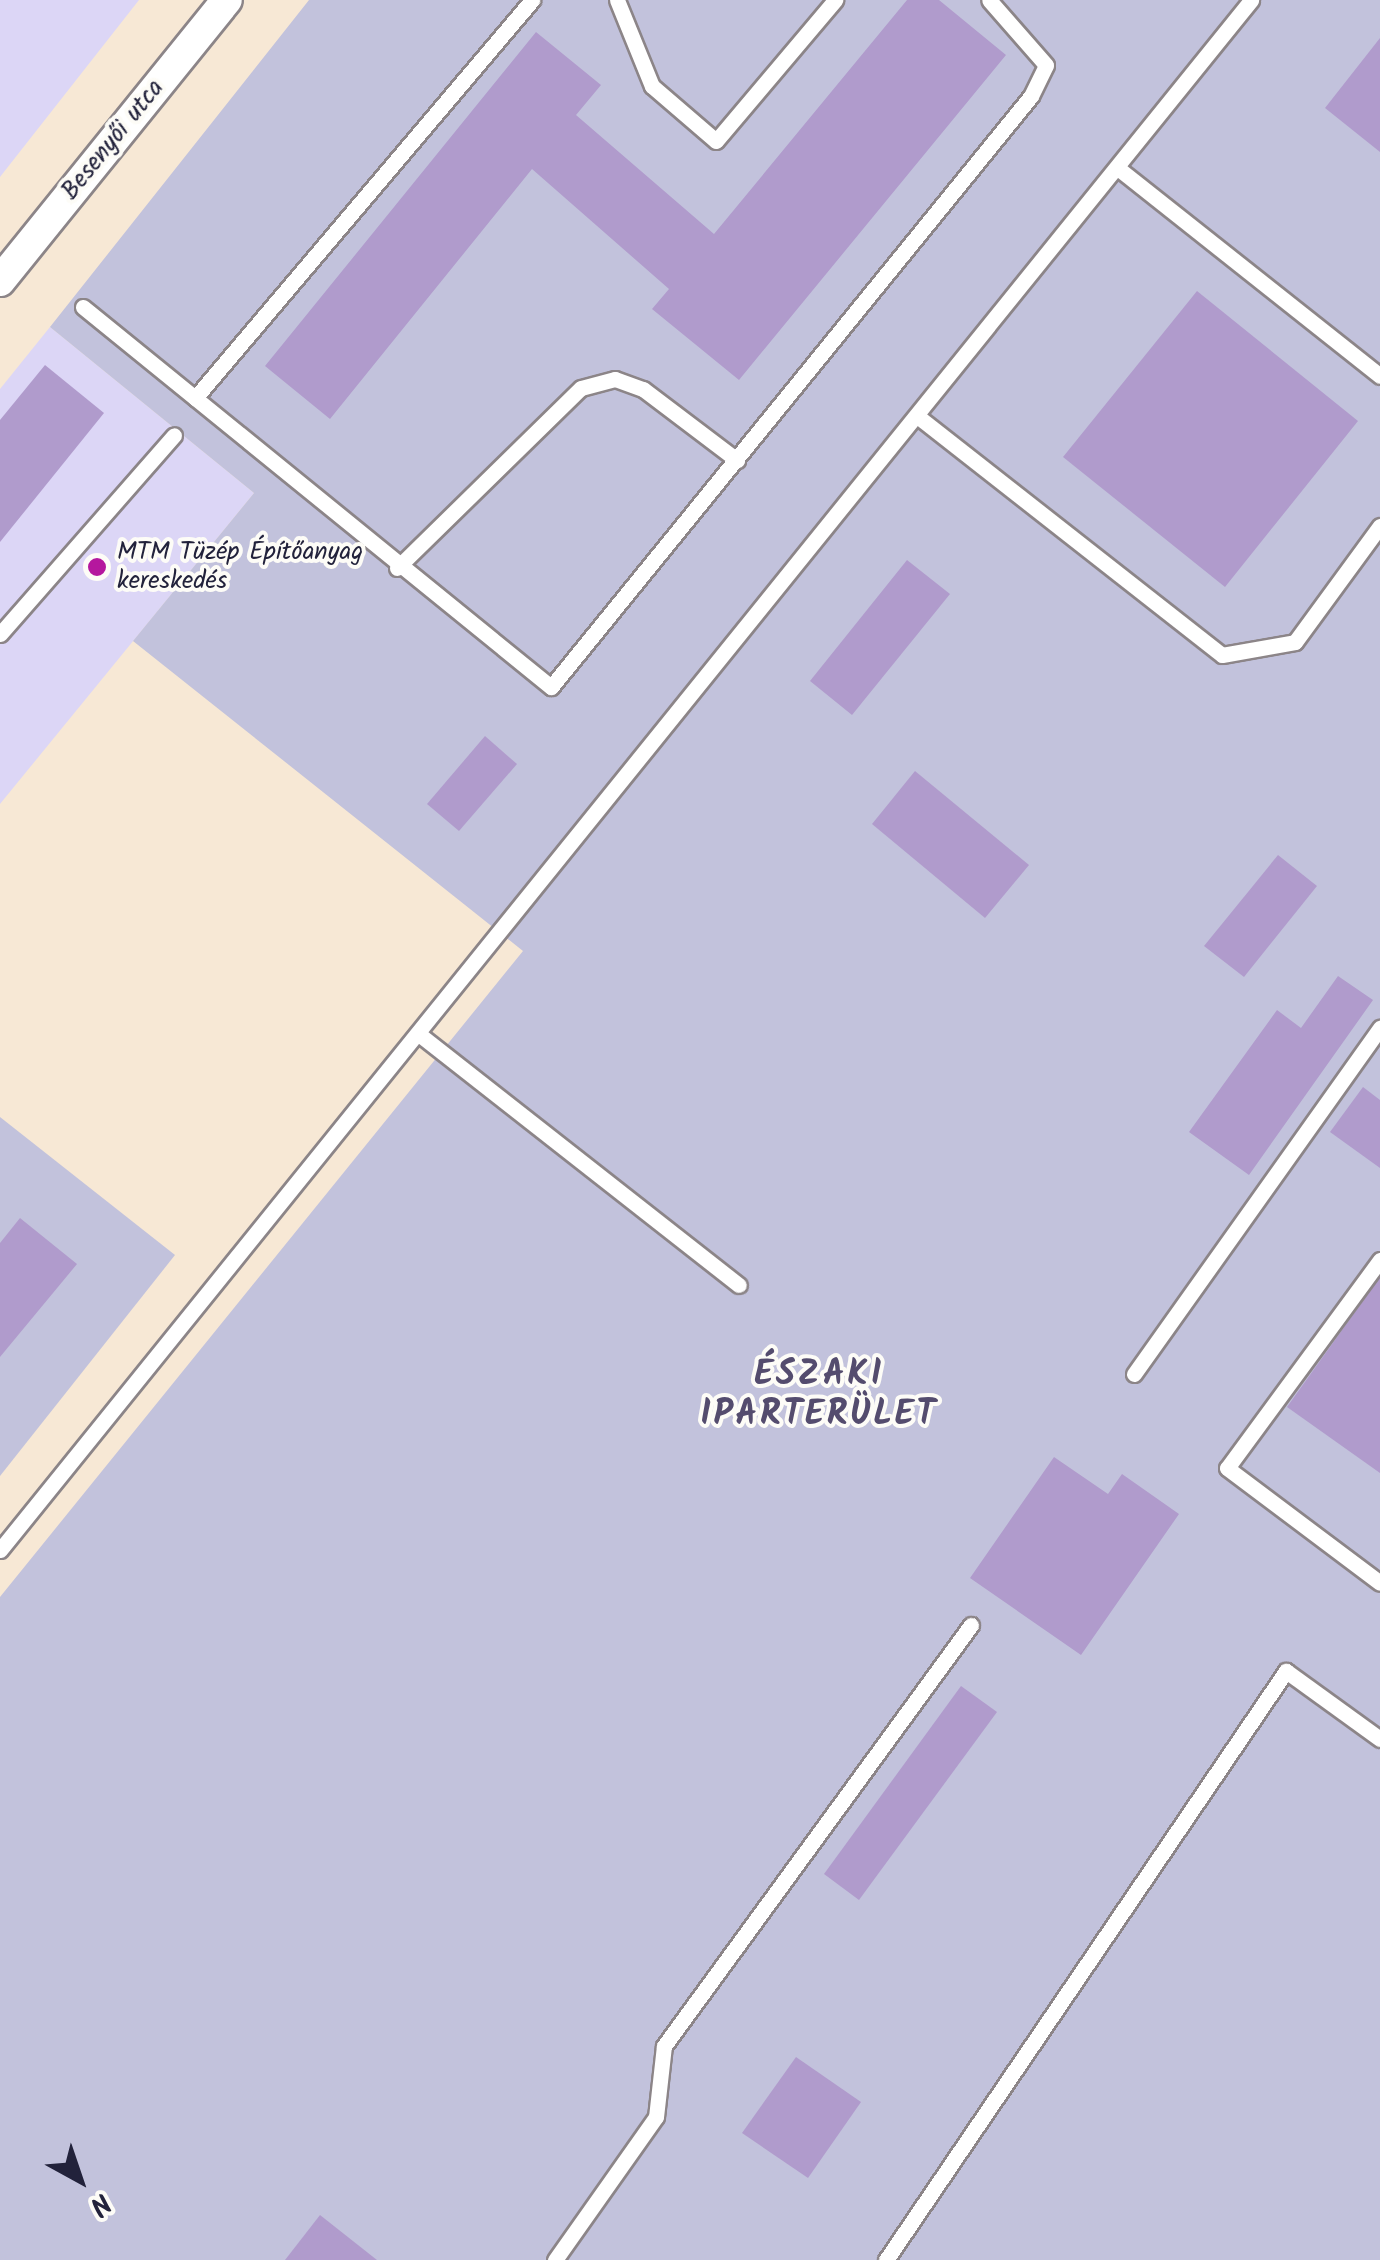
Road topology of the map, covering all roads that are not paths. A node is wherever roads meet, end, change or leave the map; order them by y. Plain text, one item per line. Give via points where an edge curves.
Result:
1 (227, 0) edge
2 (532, 0) edge
3 (616, 0) edge
4 (836, 0) edge
5 (989, 0) edge
6 (1251, 0) edge
7 (1119, 169) junction
8 (0, 281) edge
9 (83, 307) dead end
10 (1380, 376) edge
11 (196, 398) junction
12 (921, 419) junction
13 (174, 435) dead end
14 (736, 460) junction
15 (1380, 526) edge
16 (397, 568) junction
17 (0, 634) edge
18 (1380, 1028) edge
19 (420, 1035) junction
20 (1380, 1260) edge
21 (740, 1284) dead end
22 (1134, 1374) dead end
23 (0, 1550) edge
24 (1380, 1583) edge
25 (971, 1624) dead end
26 (1380, 1740) edge
27 (555, 2260) edge
28 (886, 2260) edge

1 - 8 street, Besenyői utca
2 - 11 lane
3 - 4 lane via 652,86 716,140
5 - 14 lane via 1046,65 1030,96
6 - 7 lane
7 - 10 lane
7 - 12 lane
9 - 11 lane
11 - 16 lane
12 - 15 lane via 1222,654 1294,642
12 - 19 lane
13 - 17 lane
14 - 16 lane via 643,390 615,379 581,388
14 - 16 lane via 552,687
18 - 22 lane
19 - 21 lane
19 - 23 lane
20 - 24 lane via 1227,1468
25 - 27 lane via 664,2046 656,2118
26 - 28 lane via 1286,1671

